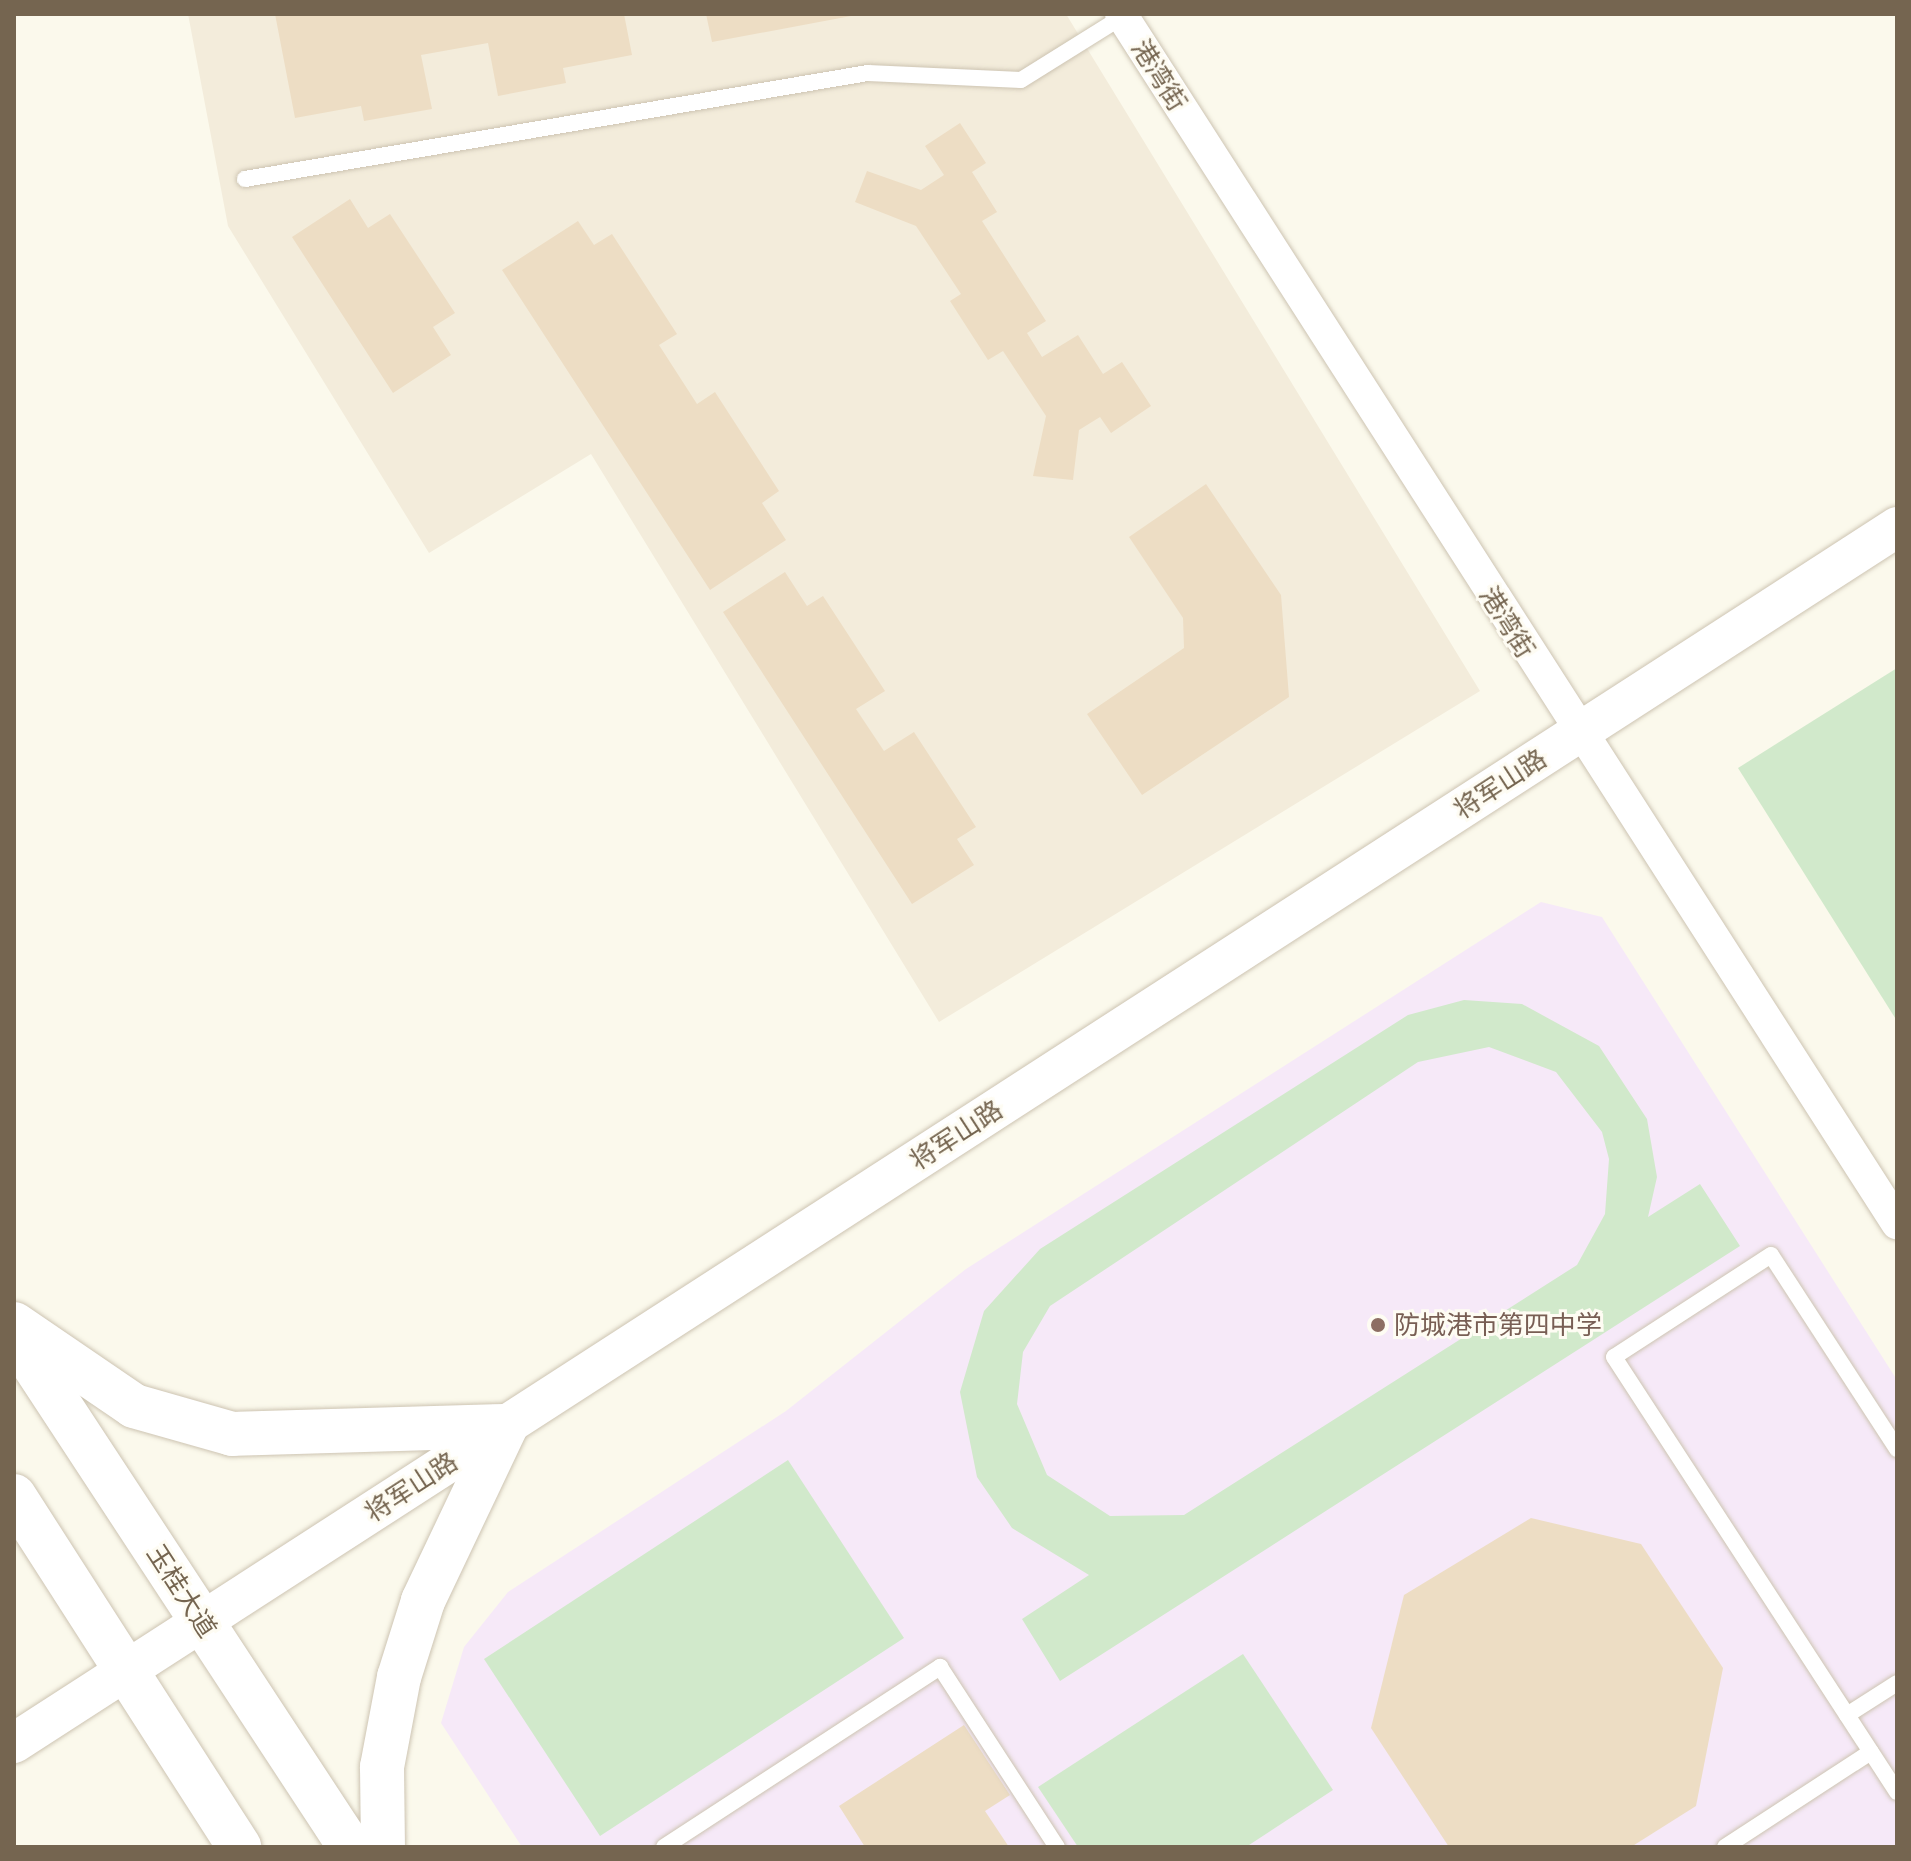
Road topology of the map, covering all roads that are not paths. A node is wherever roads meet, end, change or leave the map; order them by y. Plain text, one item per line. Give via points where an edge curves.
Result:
1 (1122, 15) edge
2 (245, 179) dead end
3 (1897, 527) edge
4 (1578, 733) junction
5 (1897, 1223) edge
6 (14, 1324) edge
7 (14, 1335) edge
8 (506, 1426) junction
9 (1897, 1449) edge
10 (14, 1496) edge
11 (202, 1622) junction
12 (127, 1671) junction
13 (1897, 1683) edge
14 (1847, 1715) junction
15 (14, 1743) edge
16 (1871, 1752) junction
17 (1897, 1790) edge
18 (239, 1847) edge
19 (350, 1847) edge
20 (383, 1847) edge
21 (664, 1847) edge
22 (1057, 1847) edge
23 (1725, 1847) edge

1 - 2 lane via 1021,80 868,73
1 - 4 street, 港湾街
3 - 4 street, 将军山路
4 - 5 street, 港湾街
4 - 8 street, 将军山路
6 - 8 main road via 134,1406 232,1434
7 - 11 main road, 玉桂大道
8 - 11 street, 将军山路
8 - 20 main road via 423,1601 399,1677 382,1767
9 - 14 lane via 1771,1255 1614,1357
10 - 12 main road
11 - 12 street, 将军山路
11 - 19 main road, 玉桂大道
12 - 15 street, 将军山路
12 - 18 main road
13 - 14 lane
14 - 16 lane
16 - 17 lane
16 - 23 lane
21 - 22 lane via 940,1667

